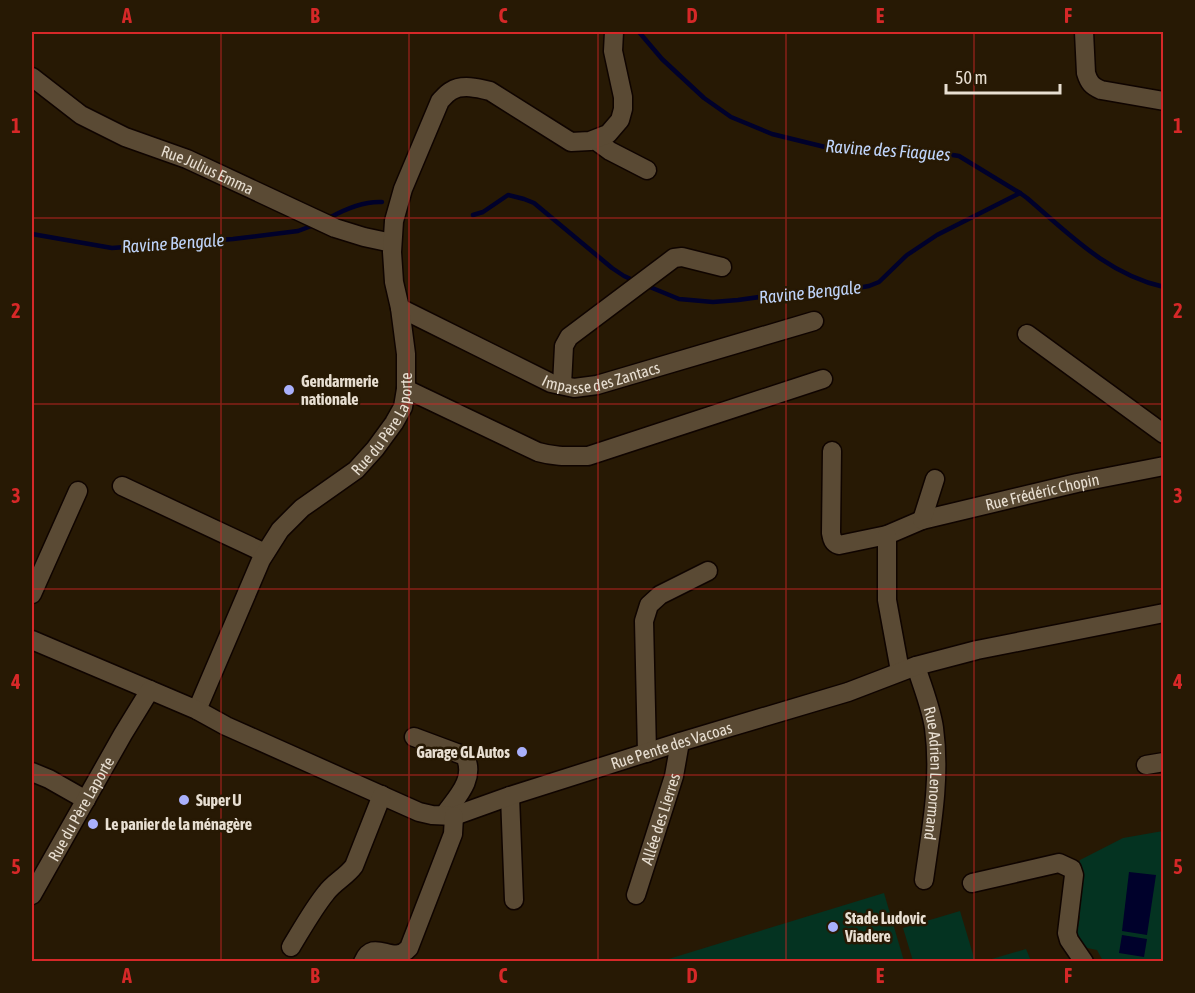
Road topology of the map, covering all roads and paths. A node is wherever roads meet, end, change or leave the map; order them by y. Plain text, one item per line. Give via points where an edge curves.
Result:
1 (614, 32) edge
2 (1084, 32) edge
3 (32, 77) edge
4 (1164, 100) edge
5 (595, 140) junction
6 (647, 170) dead end
7 (392, 243) junction
8 (722, 267) dead end
9 (400, 308) junction
10 (814, 321) dead end
11 (1027, 334) dead end
12 (823, 379) dead end
13 (562, 386) junction
14 (406, 389) junction
15 (1164, 434) edge
16 (832, 451) dead end
17 (1164, 466) edge
18 (935, 479) dead end
19 (122, 486) dead end
20 (78, 491) dead end
21 (922, 520) junction
22 (887, 535) junction
23 (265, 553) junction
24 (708, 571) dead end
25 (32, 594) edge
26 (1164, 613) edge
27 (32, 640) edge
28 (908, 668) junction
29 (150, 690) junction
30 (196, 710) junction
31 (414, 736) dead end
32 (680, 742) junction
33 (647, 753) junction
34 (32, 772) edge
35 (382, 795) junction
36 (510, 796) junction
37 (86, 800) junction
38 (449, 816) junction
39 (924, 880) dead end
40 (972, 883) dead end
41 (32, 895) edge
42 (636, 895) dead end
43 (514, 900) dead end
44 (291, 947) dead end
45 (363, 962) edge
46 (1084, 962) edge

1 - 5 street via 613,51 623,109 620,120 608,134
2 - 4 street via 1086,73 1092,86
3 - 7 street, Rue Julius Emma via 81,115 125,136 187,159 335,228
5 - 6 street
5 - 7 street, Rue du Père Laporte via 571,142 490,91 463,87 450,91 440,101 403,189
7 - 9 street, Rue du Père Laporte
8 - 13 street via 674,258 569,337 564,346
9 - 13 street, Impasse des Zantacs
9 - 14 street, Rue du Père Laporte
10 - 13 street, Impasse des Zantacs via 597,385
11 - 15 street
12 - 14 street via 588,456 538,452
14 - 23 street, Rue du Père Laporte via 403,407 375,449 356,470 302,508 280,530
16 - 22 street, Rue Frédéric Chopin via 835,544
17 - 21 street, Rue Frédéric Chopin
18 - 21 street
19 - 23 street
20 - 25 street
21 - 22 street, Rue Frédéric Chopin
22 - 28 street via 887,600
23 - 30 street, Rue du Père Laporte
24 - 33 street via 660,595 649,605 644,621
26 - 28 street, Rue Pente des Vacoas via 977,650
27 - 29 street
28 - 32 street, Rue Pente des Vacoas via 848,692
28 - 39 street, Rue Adrien Lenormand via 934,726 936,789
29 - 30 street
29 - 37 street, Rue du Père Laporte
30 - 35 street, Rue Pente des Vacoas
31 - 38 street via 465,756 468,761 467,783
32 - 33 street, Rue Pente des Vacoas
32 - 42 street, Allée des Lierres via 675,776
33 - 36 street, Rue Pente des Vacoas
34 - 37 street
35 - 38 street, Rue Pente des Vacoas via 419,812
35 - 44 street via 354,866 325,893
36 - 38 street, Rue Pente des Vacoas
36 - 43 street
37 - 41 street, Rue du Père Laporte
38 - 45 street via 453,834 409,948 396,956 371,951
40 - 46 street via 1059,863 1071,869 1074,875 1067,933

